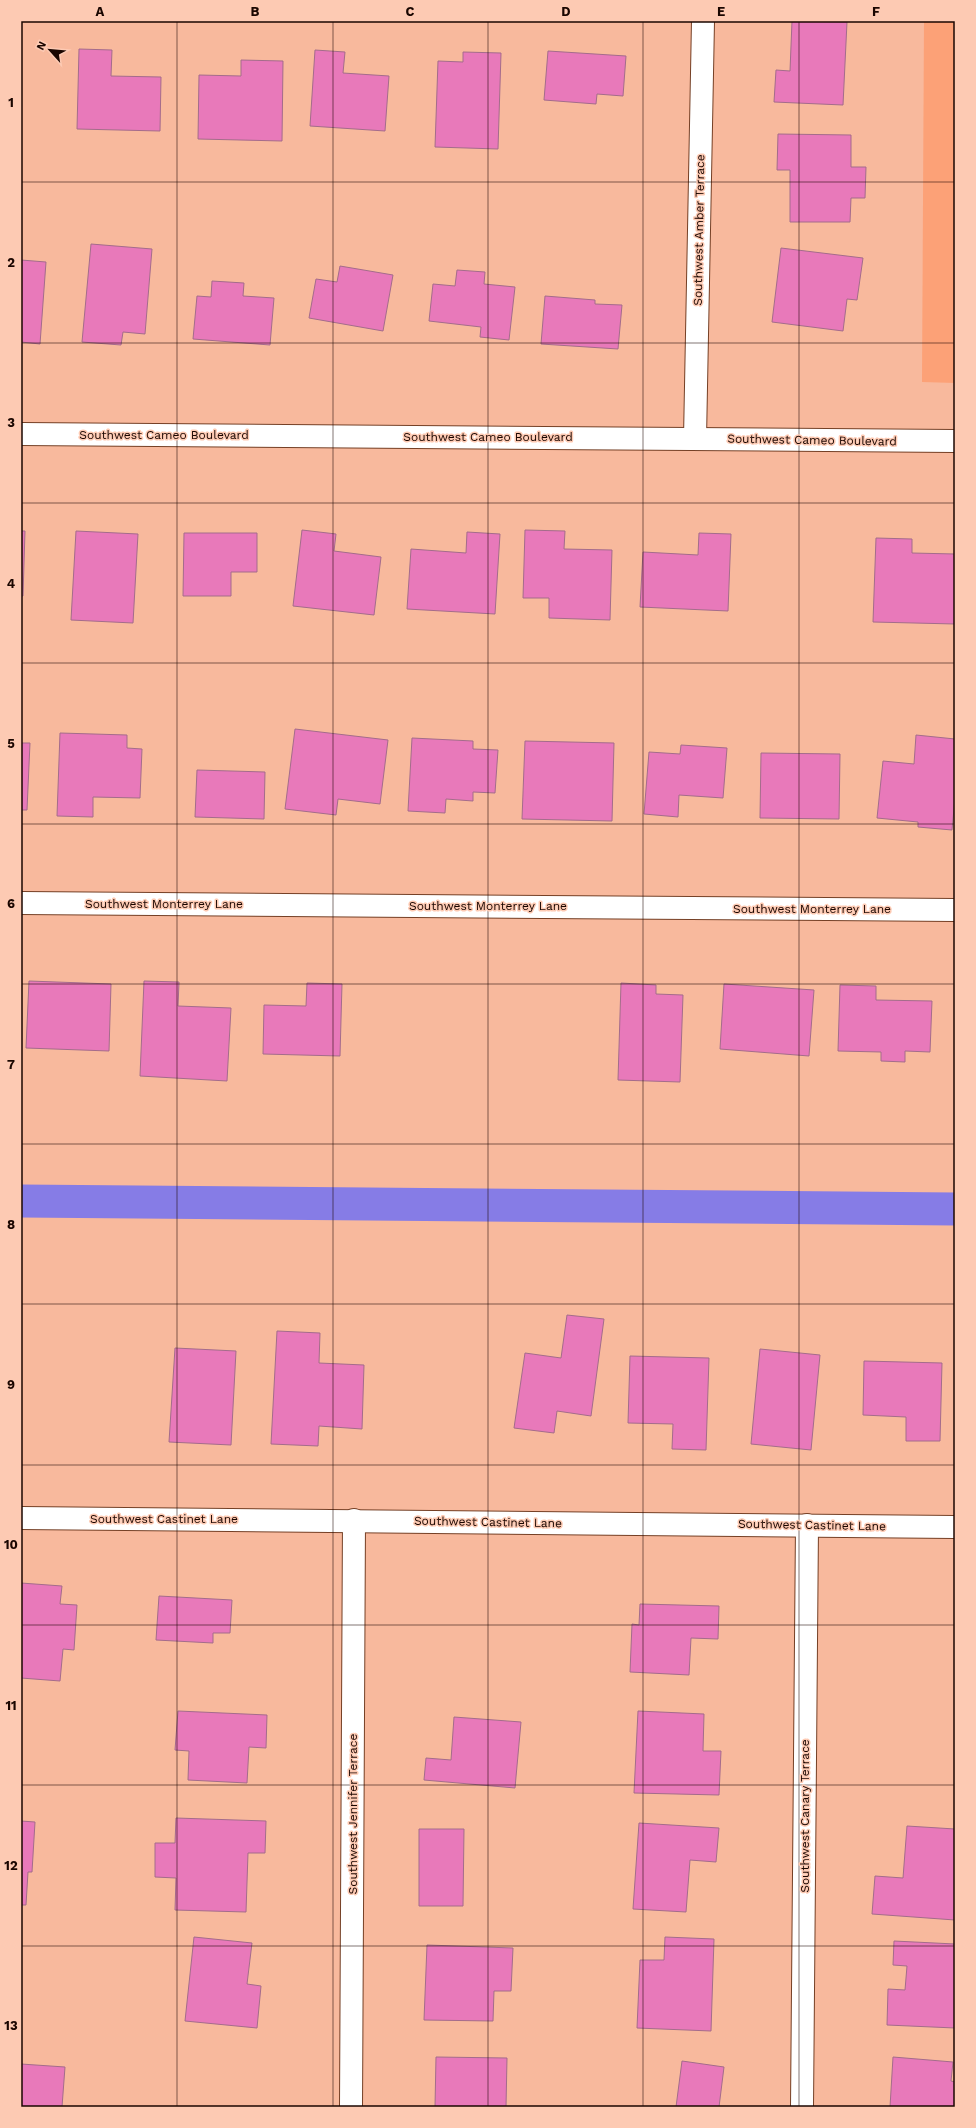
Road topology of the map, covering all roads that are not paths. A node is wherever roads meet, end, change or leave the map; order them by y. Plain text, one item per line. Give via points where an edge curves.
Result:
1 (703, 21) edge
2 (21, 434) edge
3 (695, 439) junction
4 (955, 441) edge
5 (21, 903) edge
6 (955, 910) edge
7 (21, 1518) edge
8 (354, 1520) junction
9 (807, 1525) junction
10 (955, 1527) edge
11 (351, 2107) edge
12 (802, 2107) edge

1 - 3 street, Southwest Amber Terrace
2 - 3 street, Southwest Cameo Boulevard
3 - 4 street, Southwest Cameo Boulevard
5 - 6 street, Southwest Monterrey Lane
7 - 8 street, Southwest Castinet Lane
8 - 9 street, Southwest Castinet Lane
8 - 11 street, Southwest Jennifer Terrace
9 - 10 street, Southwest Castinet Lane
9 - 12 street, Southwest Canary Terrace

